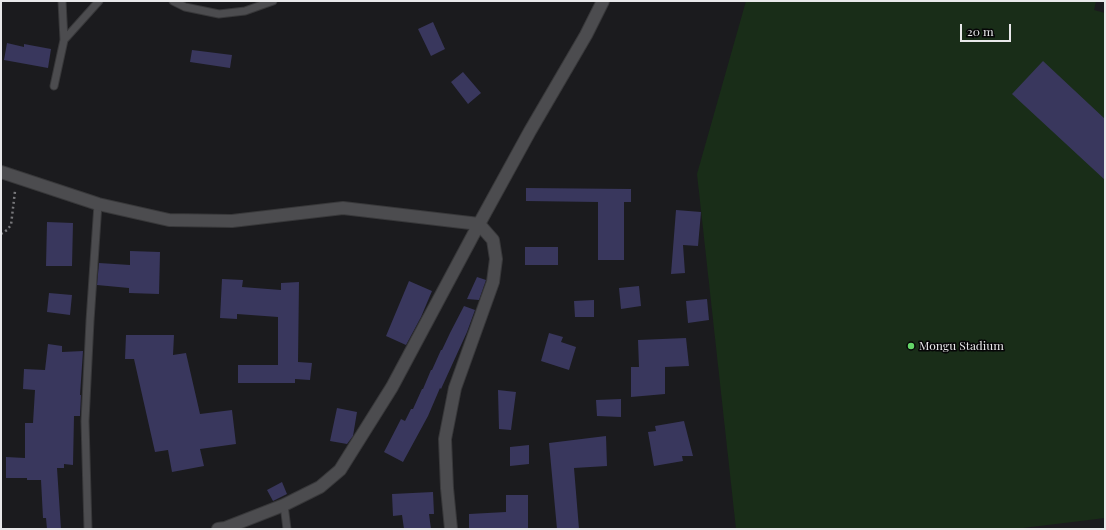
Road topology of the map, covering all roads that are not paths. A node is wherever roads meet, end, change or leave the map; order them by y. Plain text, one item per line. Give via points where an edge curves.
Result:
1 (62, 1) edge
2 (99, 1) edge
3 (173, 1) edge
4 (273, 1) edge
5 (603, 1) edge
6 (64, 40) junction
7 (54, 86) dead end
8 (1, 172) edge
9 (98, 204) junction
10 (479, 224) junction
11 (284, 504) junction
12 (88, 529) edge
13 (218, 529) edge
14 (287, 529) edge
15 (451, 529) edge

1 - 6 lane
2 - 6 lane
3 - 4 lane via 185,7 219,14 245,10
5 - 10 street
6 - 7 lane
8 - 9 street
9 - 10 street via 168,220 232,221 343,208
9 - 12 lane via 85,421
10 - 11 street via 392,387 340,470 320,487
10 - 15 street via 493,240 496,259 493,282 455,388 445,439
11 - 13 street
11 - 14 lane

